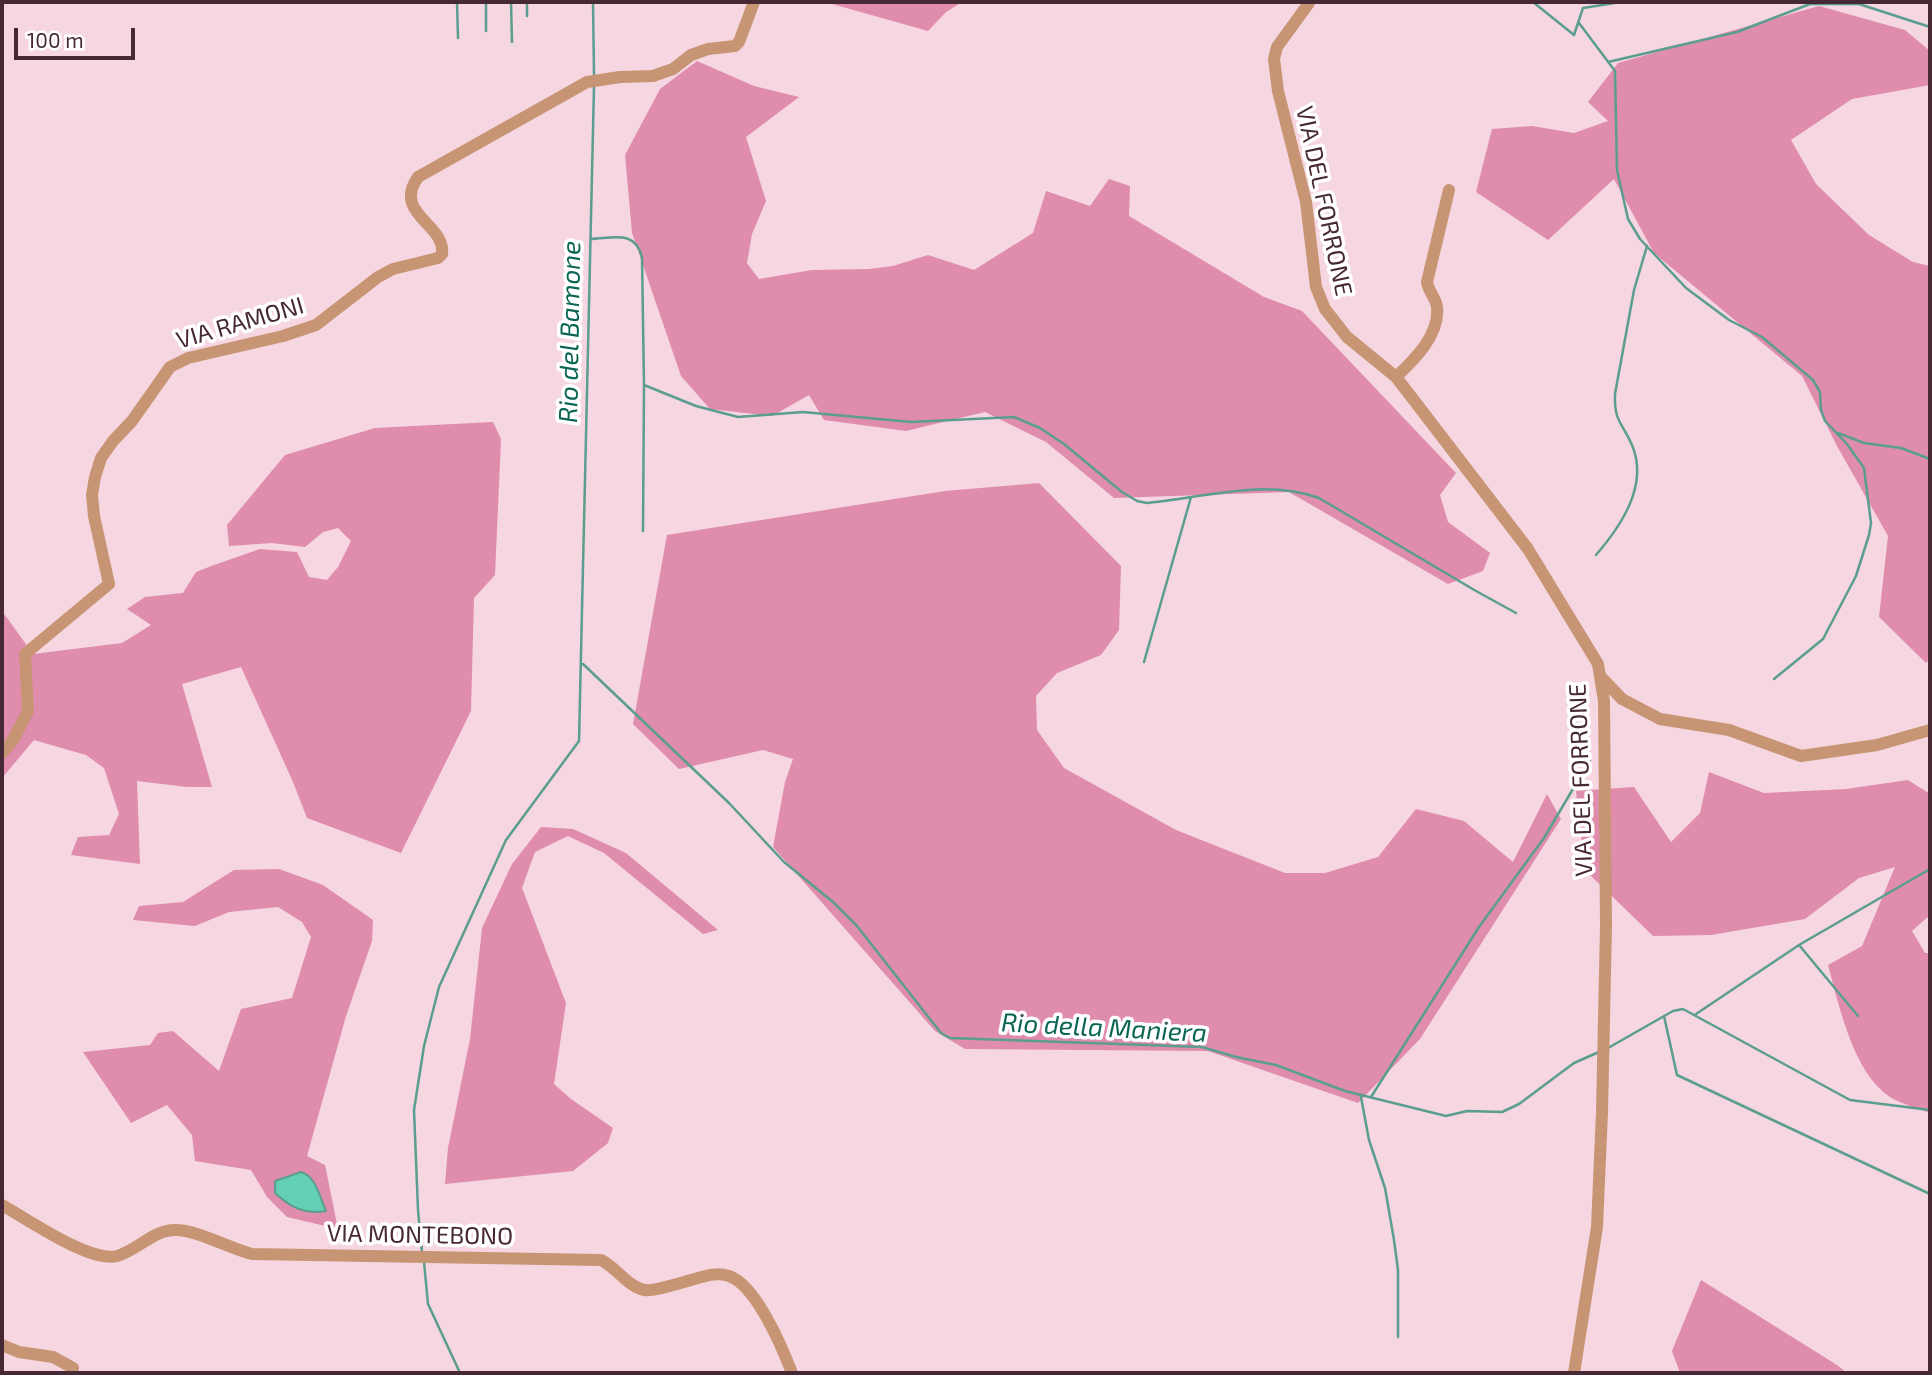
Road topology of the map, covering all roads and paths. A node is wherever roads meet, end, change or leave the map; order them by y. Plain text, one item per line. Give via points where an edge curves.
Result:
1 (754, 2) edge
2 (1301, 2) edge
3 (1310, 2) edge
4 (1449, 190) dead end
5 (1396, 377) junction
6 (1600, 676) junction
7 (1930, 730) edge
8 (2, 753) edge
9 (2, 1205) edge
10 (2, 1345) edge
11 (74, 1368) dead end
12 (792, 1373) edge
13 (1574, 1373) edge

1 - 8 street, VIA RAMONI via 735,46 691,55 673,69 653,76 593,80 418,177 410,197 442,241 438,258 377,277 316,324 188,358 170,367 101,458 94,477 94,516 109,584 25,654 28,711
2 - 3 street
3 - 5 street, VIA DEL FORRONE via 1277,47 1274,60 1306,202 1316,287 1325,309 1348,337
4 - 5 street via 1427,282 1437,316 1424,346
5 - 6 street, VIA DEL FORRONE via 1528,549 1598,664
6 - 7 street via 1622,699 1660,719 1729,730 1801,756 1867,747
6 - 13 street, VIA DEL FORRONE via 1606,926 1602,1112 1597,1227
9 - 12 street, VIA MONTEBONO via 71,1244 105,1257 117,1256 157,1234 184,1230 252,1254 601,1260 641,1290 652,1291 715,1273 730,1276 742,1283 771,1325
10 - 11 street via 53,1357

